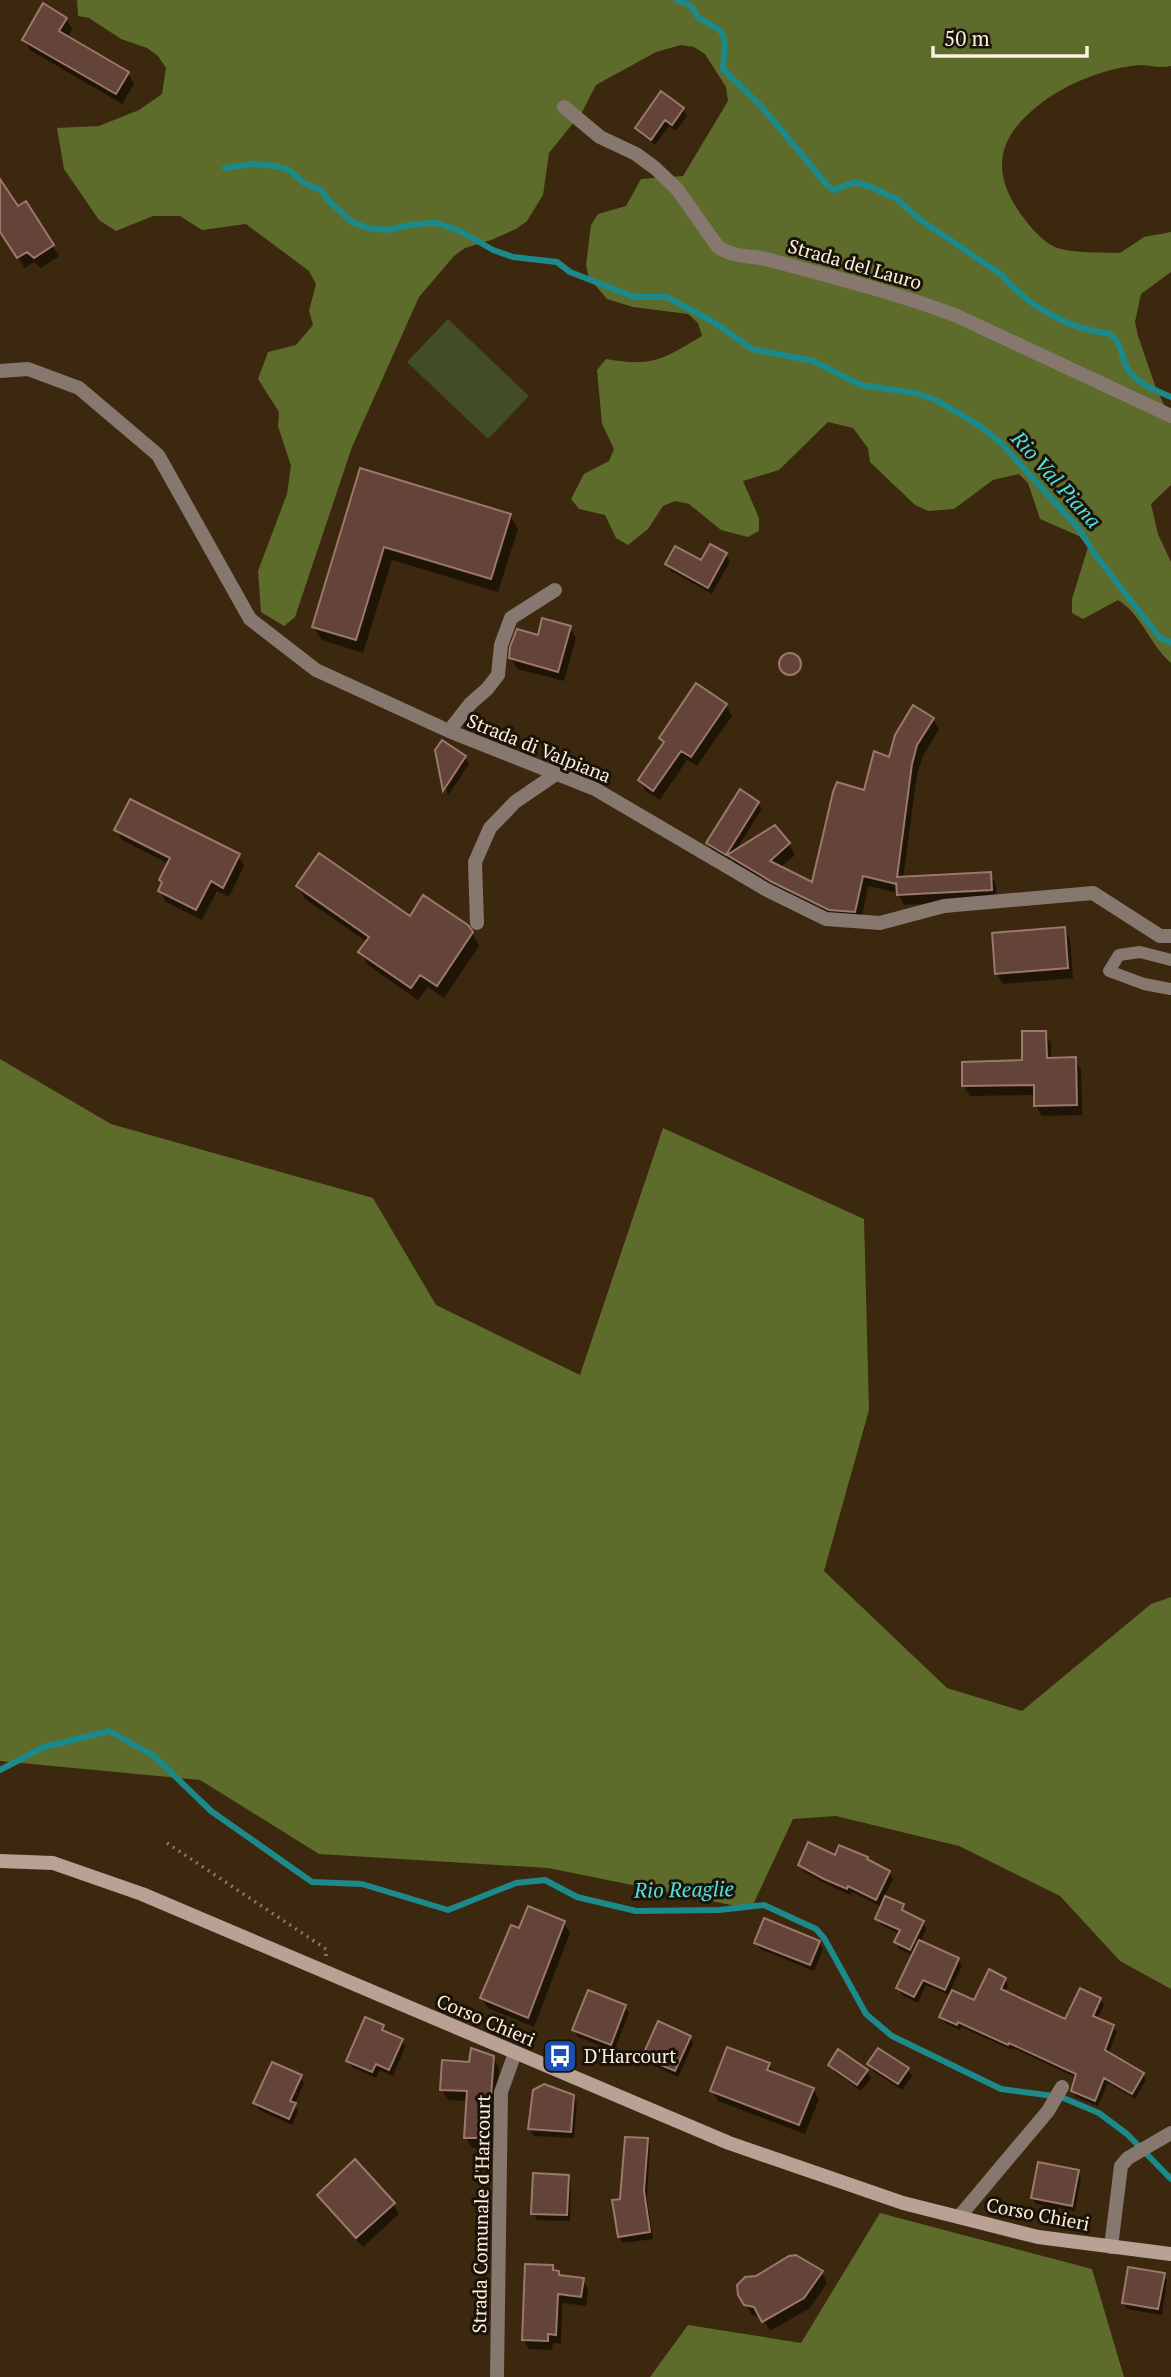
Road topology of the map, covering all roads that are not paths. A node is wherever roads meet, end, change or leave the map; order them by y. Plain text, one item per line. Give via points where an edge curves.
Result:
1 (564, 107) dead end
2 (0, 371) edge
3 (1171, 416) edge
4 (555, 590) dead end
5 (449, 731) junction
6 (556, 774) junction
7 (477, 923) dead end
8 (1171, 936) edge
9 (1171, 960) edge
10 (1171, 989) edge
11 (0, 1861) edge
12 (515, 2053) junction
13 (1062, 2087) dead end
14 (1171, 2133) edge
15 (959, 2217) junction
16 (1111, 2246) junction
17 (1171, 2254) edge
18 (497, 2377) edge

1 - 3 street, Strada del Lauro via 600,137 636,153 677,188 727,254 767,259 925,304
2 - 5 street, Strada di Valpiana via 28,369 79,388 158,455 250,619 316,670
4 - 5 street via 511,618 498,675
5 - 6 street, Strada di Valpiana
6 - 7 street via 515,802 490,828 475,862
6 - 8 street, Strada di Valpiana via 595,789 767,890 826,919 880,923 944,906 1093,893 1160,936
9 - 10 lane via 1140,952 1119,954 1109,971
11 - 12 main road, Corso Chieri via 53,1863 142,1894
12 - 15 main road, Corso Chieri via 729,2143 904,2203
12 - 18 street, Strada Comunale d'Harcourt via 501,2092
13 - 15 street, Corso Chieri via 1048,2111
14 - 16 street, Corso Chieri via 1121,2166
15 - 16 main road, Corso Chieri via 1038,2237
16 - 17 main road, Corso Chieri

